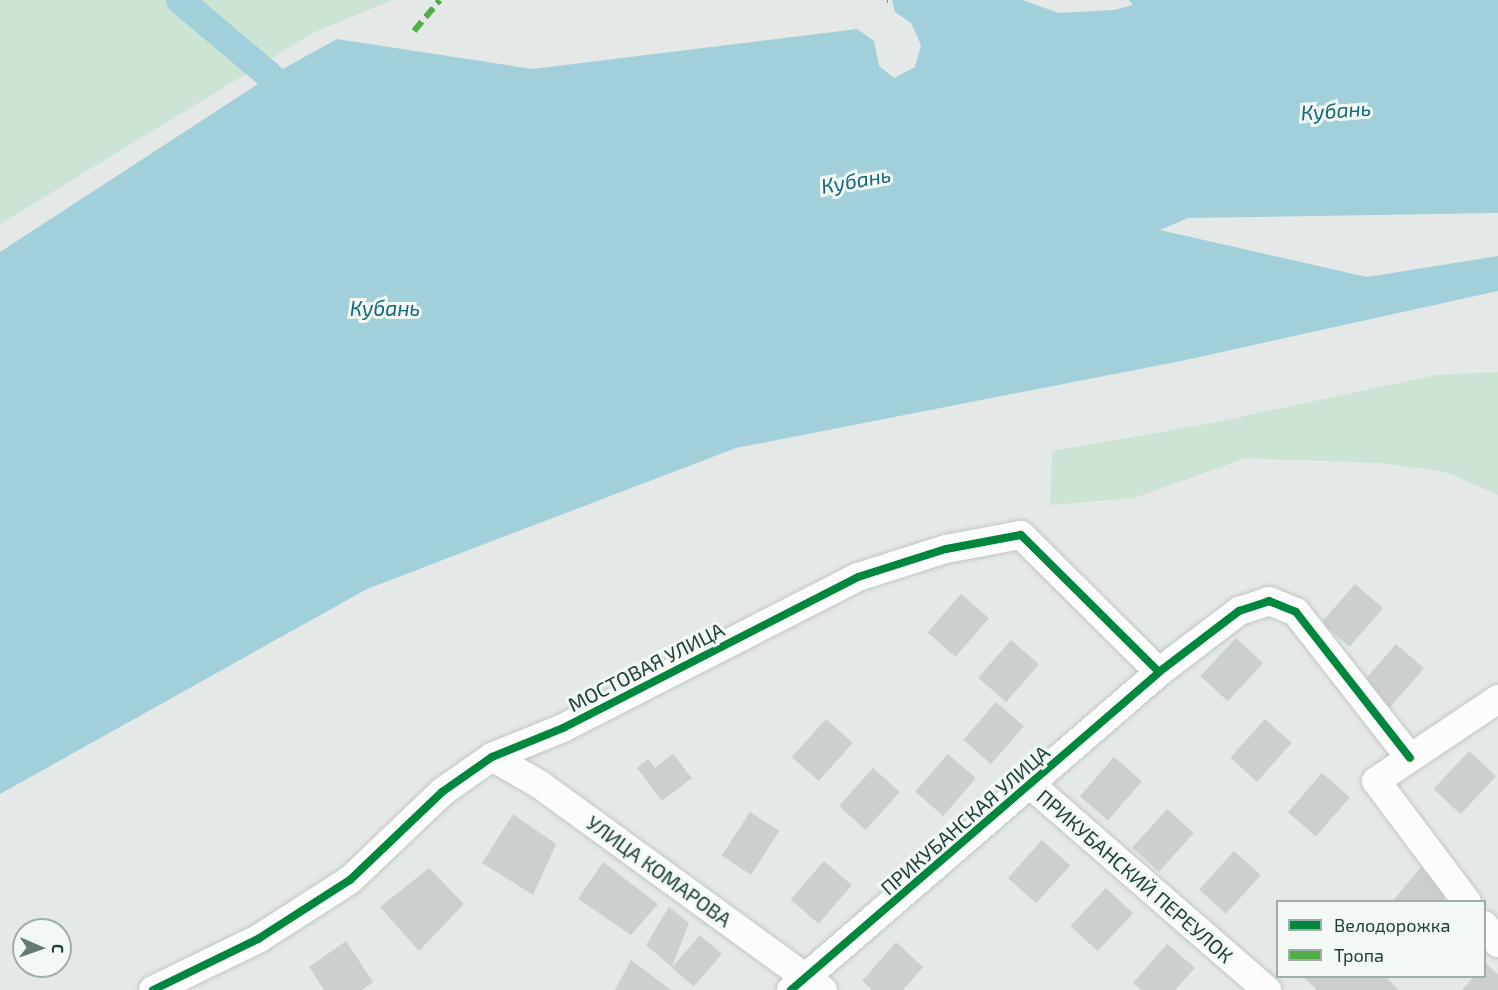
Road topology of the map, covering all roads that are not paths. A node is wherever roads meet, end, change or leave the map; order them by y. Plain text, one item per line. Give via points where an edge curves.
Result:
1 (1159, 672) junction
2 (1498, 699) edge
3 (492, 757) junction
4 (1410, 758) junction
5 (1031, 785) junction
6 (1466, 900) edge
7 (1486, 926) edge
8 (1498, 943) edge
9 (807, 986) edge
10 (153, 990) edge
11 (1267, 990) edge

1 - 3 street, МОСТОВАЯ УЛИЦА via 1021,535 945,549 858,577 563,728
1 - 4 street, ПРИКУБАНСКАЯ УЛИЦА via 1239,611 1269,601 1296,612
1 - 5 street, ПРИКУБАНСКАЯ УЛИЦА
2 - 4 street
3 - 9 street, УЛИЦА КОМАРОВА via 539,784
3 - 10 street, МОСТОВАЯ УЛИЦА via 442,792 350,880 258,939
4 - 6 street via 1376,780
5 - 9 street, ПРИКУБАНСКАЯ УЛИЦА
5 - 11 street, ПРИКУБАНСКИЙ ПЕРЕУЛОК
7 - 8 street

